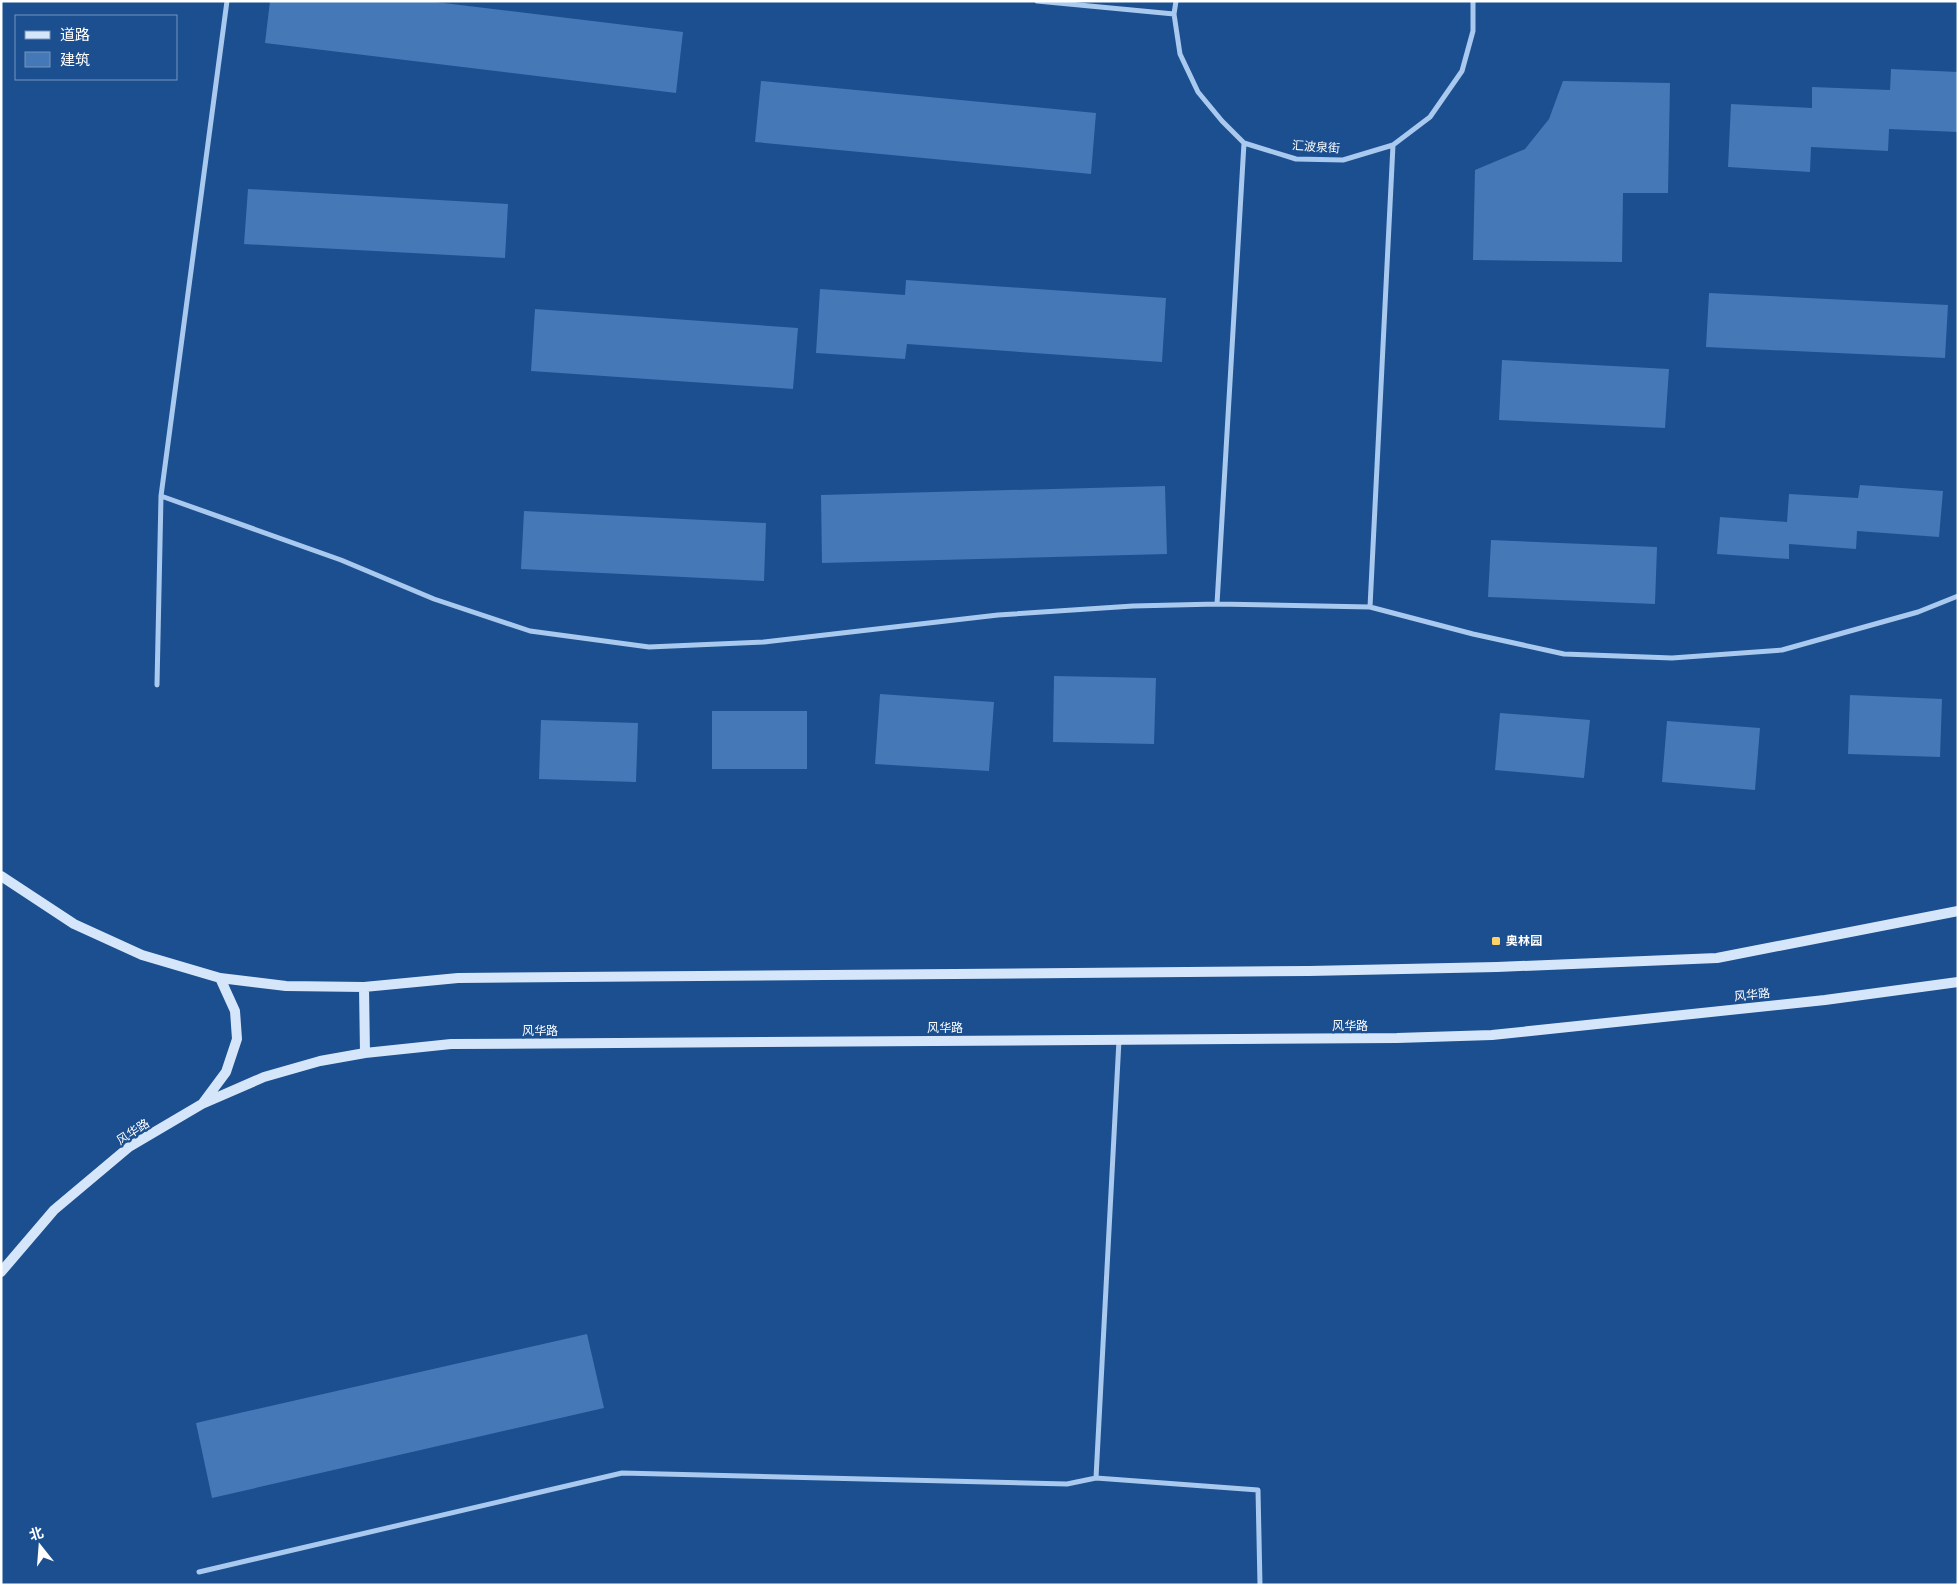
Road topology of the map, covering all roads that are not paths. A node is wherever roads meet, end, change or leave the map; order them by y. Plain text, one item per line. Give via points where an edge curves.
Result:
1 (227, 1) edge
2 (1037, 1) edge
3 (1176, 1) edge
4 (1473, 1) edge
5 (1174, 14) junction
6 (1244, 143) junction
7 (1393, 145) junction
8 (161, 496) junction
9 (1958, 596) edge
10 (1217, 604) junction
11 (1370, 607) junction
12 (157, 685) dead end
13 (1, 876) edge
14 (1958, 911) edge
15 (220, 978) junction
16 (1958, 982) edge
17 (364, 987) junction
18 (1119, 1040) junction
19 (365, 1053) junction
20 (202, 1104) junction
21 (1, 1272) edge
22 (1096, 1478) junction
23 (199, 1572) dead end
24 (1260, 1585) edge

1 - 8 street
2 - 5 street
3 - 5 street, 汇波泉街
4 - 7 street, 汇波泉街 via 1473,30 1462,71 1430,117
5 - 6 street, 汇波泉街 via 1180,54 1198,92
6 - 7 street, 汇波泉街 via 1296,159 1344,160
6 - 10 street
7 - 11 street
8 - 10 street via 341,560 434,599 530,631 649,647 764,642 998,615
8 - 12 street
9 - 11 street via 1918,612 1782,650 1672,658 1564,654
10 - 11 street
13 - 15 street via 74,924 142,955
14 - 17 street via 1717,958 1309,971 458,978
15 - 17 street via 286,986
15 - 20 street via 235,1011 237,1039 226,1072
16 - 18 street, 风华路 via 1825,1000 1492,1034
17 - 19 street
18 - 19 street, 风华路 via 451,1044
18 - 22 street
19 - 20 street, 风华路 via 320,1061 264,1077
20 - 21 street, 风华路 via 129,1147 54,1210
22 - 23 street via 1067,1484 622,1472
22 - 24 street via 1258,1490

